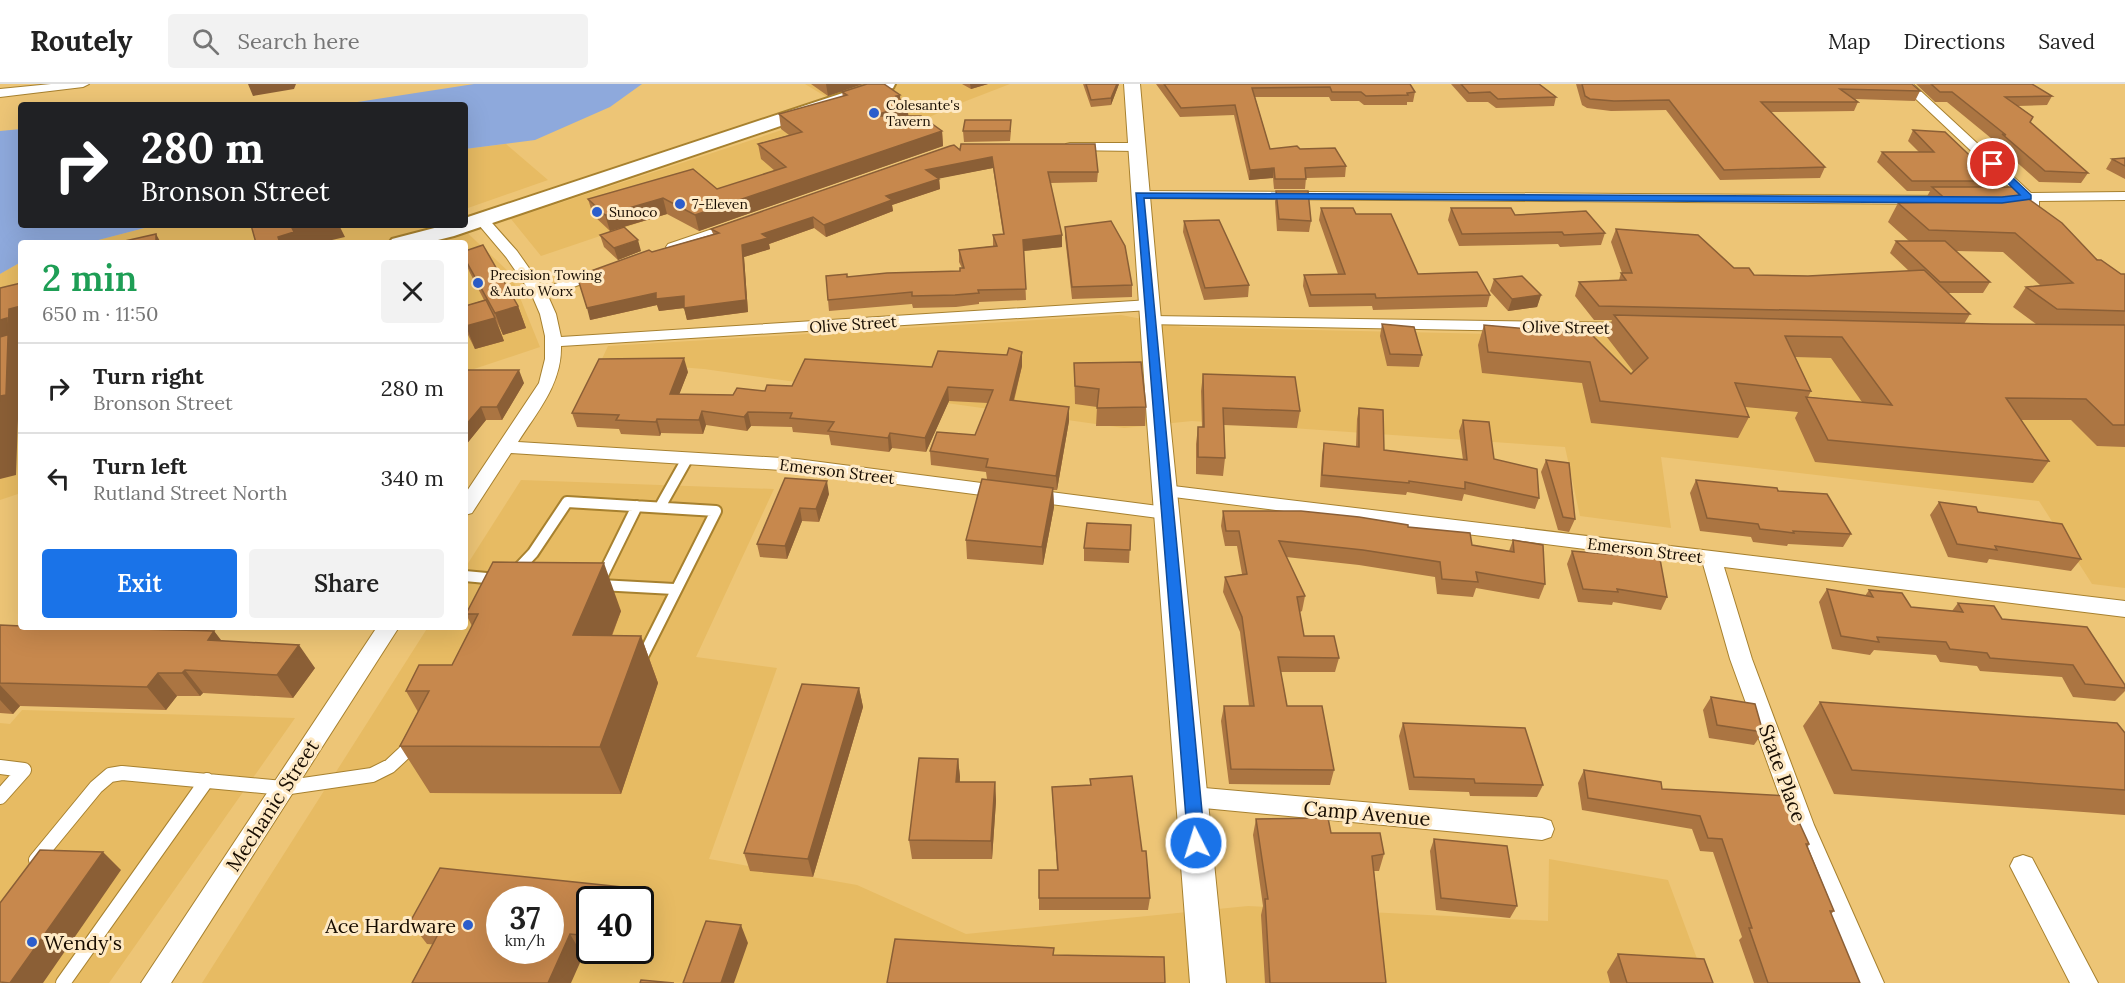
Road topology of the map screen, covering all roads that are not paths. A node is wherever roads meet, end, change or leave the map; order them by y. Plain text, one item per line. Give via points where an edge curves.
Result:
1 (83, 84) edge
2 (887, 84) edge
3 (1132, 84) edge
4 (1906, 84) edge
5 (0, 93) edge
6 (1058, 147) edge
7 (1137, 147) junction
8 (1139, 195) junction
9 (2125, 196) edge
10 (2027, 197) junction
11 (1966, 200) edge
12 (1990, 200) edge
13 (2044, 212) edge
14 (750, 220) edge
15 (468, 222) edge
16 (427, 228) edge
17 (455, 228) edge
18 (397, 240) edge
19 (412, 240) edge
20 (661, 251) edge
21 (617, 267) edge
22 (540, 294) junction
23 (1150, 313) junction
24 (1648, 329) edge
25 (556, 342) junction
26 (506, 447) junction
27 (687, 459) junction
28 (1166, 502) junction
29 (468, 504) edge
30 (636, 506) junction
31 (660, 507) junction
32 (1711, 558) junction
33 (468, 577) edge
34 (674, 589) junction
35 (2125, 609) edge
36 (386, 630) edge
37 (633, 675) edge
38 (417, 732) edge
39 (0, 767) edge
40 (207, 780) junction
41 (283, 788) junction
42 (1193, 796) junction
43 (0, 797) edge
44 (1542, 829) dead end
45 (2023, 866) dead end
46 (30, 868) edge
47 (63, 983) edge
48 (155, 983) edge
49 (1208, 983) edge
50 (1870, 983) edge
51 (2084, 983) edge

1 - 5 street
2 - 15 main road
3 - 7 street
4 - 10 street
6 - 7 street
7 - 8 street
8 - 11 street
8 - 23 street
9 - 10 street
10 - 12 street
10 - 13 street
14 - 20 street
15 - 22 street via 520,264
16 - 18 main road
17 - 19 main road
21 - 22 street
22 - 25 street
23 - 24 street, Olive Street
23 - 25 street, Olive Street
23 - 28 street
25 - 26 street via 547,383
26 - 27 street, Emerson Street
26 - 29 street
27 - 28 street, Emerson Street via 797,465
27 - 31 lane
28 - 32 street, Emerson Street
28 - 42 street
30 - 31 lane
30 - 33 lane via 567,502 508,584
30 - 34 lane via 592,585
31 - 34 lane via 716,511
32 - 35 street, Emerson Street
32 - 50 street, State Place via 1741,659 1802,825
34 - 37 lane
36 - 41 street, Mechanic Street
38 - 41 lane via 405,752 372,775
39 - 43 lane via 24,770
40 - 41 lane
40 - 46 lane via 110,774
40 - 47 lane
41 - 48 street, Mechanic Street
42 - 44 street, Camp Avenue
42 - 49 street
45 - 51 street

